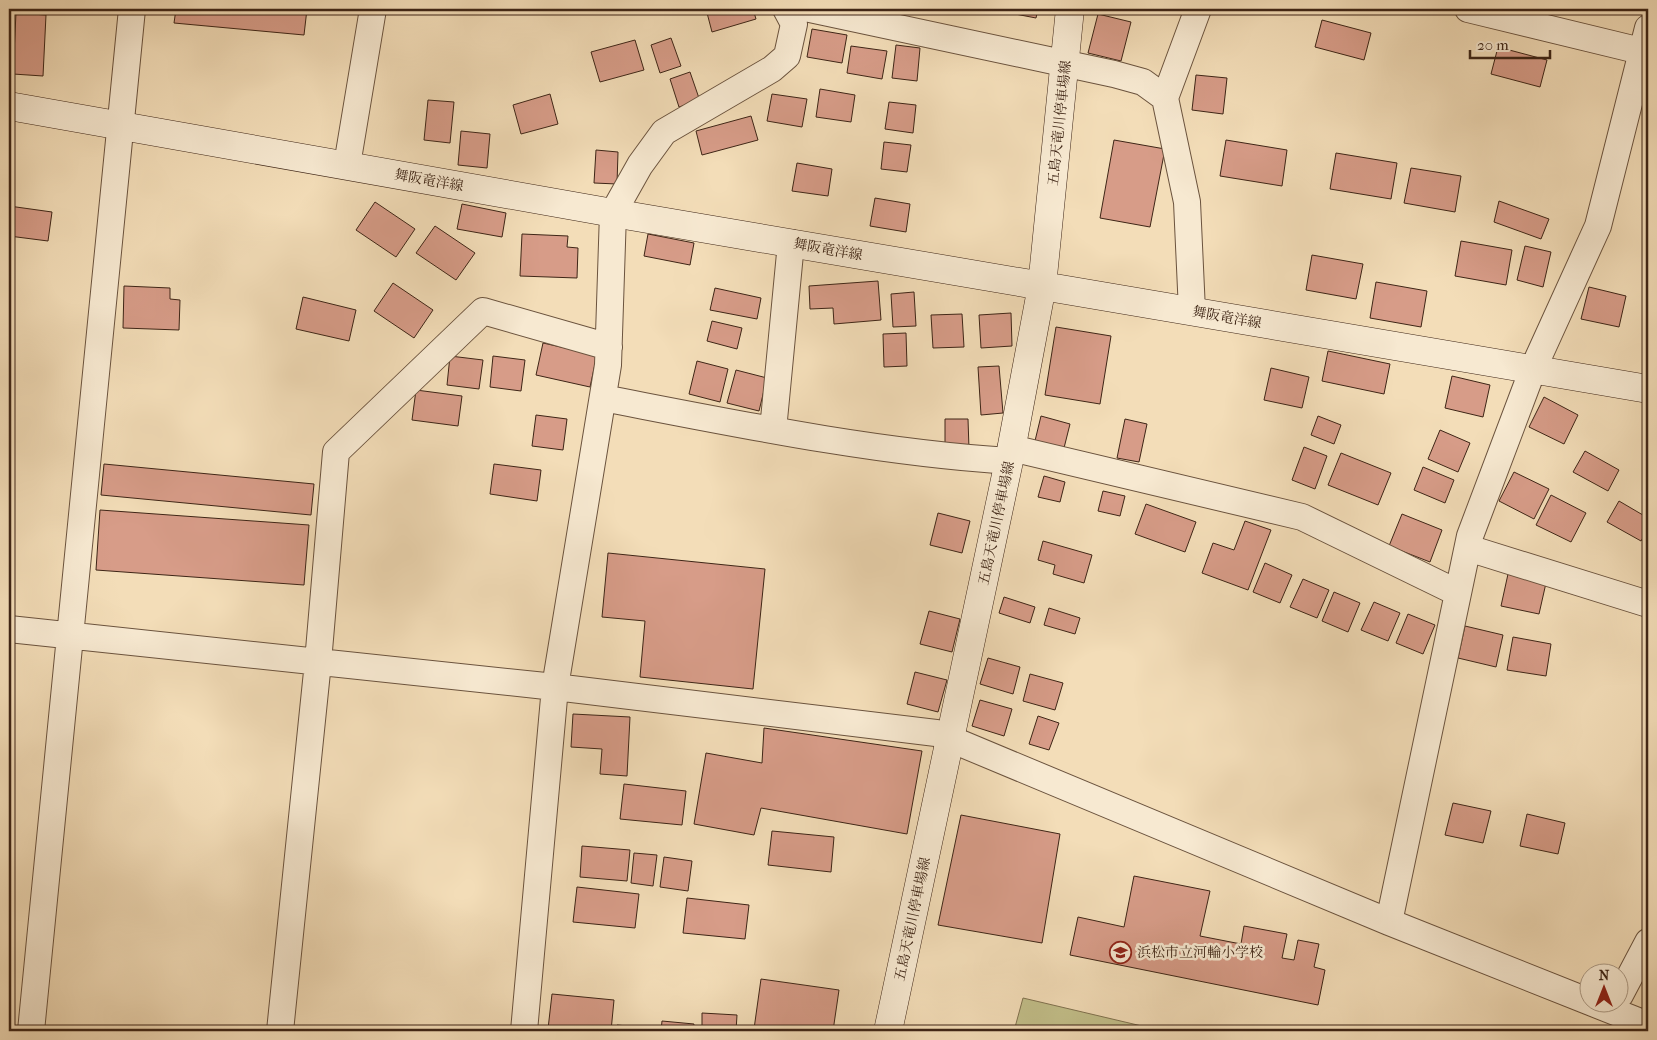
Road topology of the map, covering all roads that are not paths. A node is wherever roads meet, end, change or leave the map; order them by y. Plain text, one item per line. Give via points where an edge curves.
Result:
1 (132, 9) edge
2 (373, 9) edge
3 (786, 9) edge
4 (810, 9) edge
5 (1070, 9) edge
6 (1198, 9) edge
7 (1480, 10) edge
8 (1645, 40) edge
9 (1064, 64) junction
10 (1165, 98) junction
11 (9, 106) edge
12 (122, 125) junction
13 (347, 165) junction
14 (613, 213) junction
15 (791, 243) junction
16 (1042, 286) junction
17 (1192, 311) junction
18 (609, 347) junction
19 (1533, 369) junction
20 (1648, 389) edge
21 (603, 398) junction
22 (773, 430) junction
23 (1010, 455) junction
24 (1468, 548) junction
25 (1458, 593) junction
26 (1648, 604) edge
27 (9, 629) edge
28 (69, 635) junction
29 (318, 662) junction
30 (555, 687) junction
31 (951, 741) junction
32 (1389, 922) junction
33 (1648, 942) edge
34 (1630, 970) edge
35 (1580, 998) edge
36 (1616, 1012) edge
37 (1648, 1025) edge
38 (31, 1031) edge
39 (280, 1031) edge
40 (524, 1031) edge
41 (888, 1031) edge

1 - 12 street
2 - 13 street
3 - 14 street via 794,24 787,56 772,69 664,132 640,165
4 - 9 street
5 - 9 main road, 五島天竜川停車場線
6 - 10 street
7 - 8 street
8 - 19 street via 1598,226
9 - 10 street via 1143,82
9 - 16 main road, 五島天竜川停車場線
10 - 17 street via 1187,202
11 - 12 main road, 舞阪竜洋線
12 - 13 main road, 舞阪竜洋線
12 - 28 street
13 - 14 main road, 舞阪竜洋線
14 - 15 main road, 舞阪竜洋線
14 - 18 street
15 - 16 main road, 舞阪竜洋線
15 - 22 street
16 - 17 main road, 舞阪竜洋線
16 - 23 main road, 五島天竜川停車場線
17 - 19 main road, 舞阪竜洋線
18 - 21 street
18 - 29 street via 483,311 336,452
19 - 20 main road, 舞阪竜洋線
19 - 24 street
21 - 22 street
21 - 30 street
22 - 23 street via 936,456
23 - 25 street via 1302,517
23 - 31 main road, 五島天竜川停車場線
24 - 25 street
24 - 26 street
25 - 32 street
27 - 28 street
28 - 29 street
28 - 38 street
29 - 30 street
29 - 39 street
30 - 31 street via 936,733
30 - 40 street
31 - 32 street
31 - 41 main road, 五島天竜川停車場線
32 - 35 street
33 - 34 street
36 - 37 street

